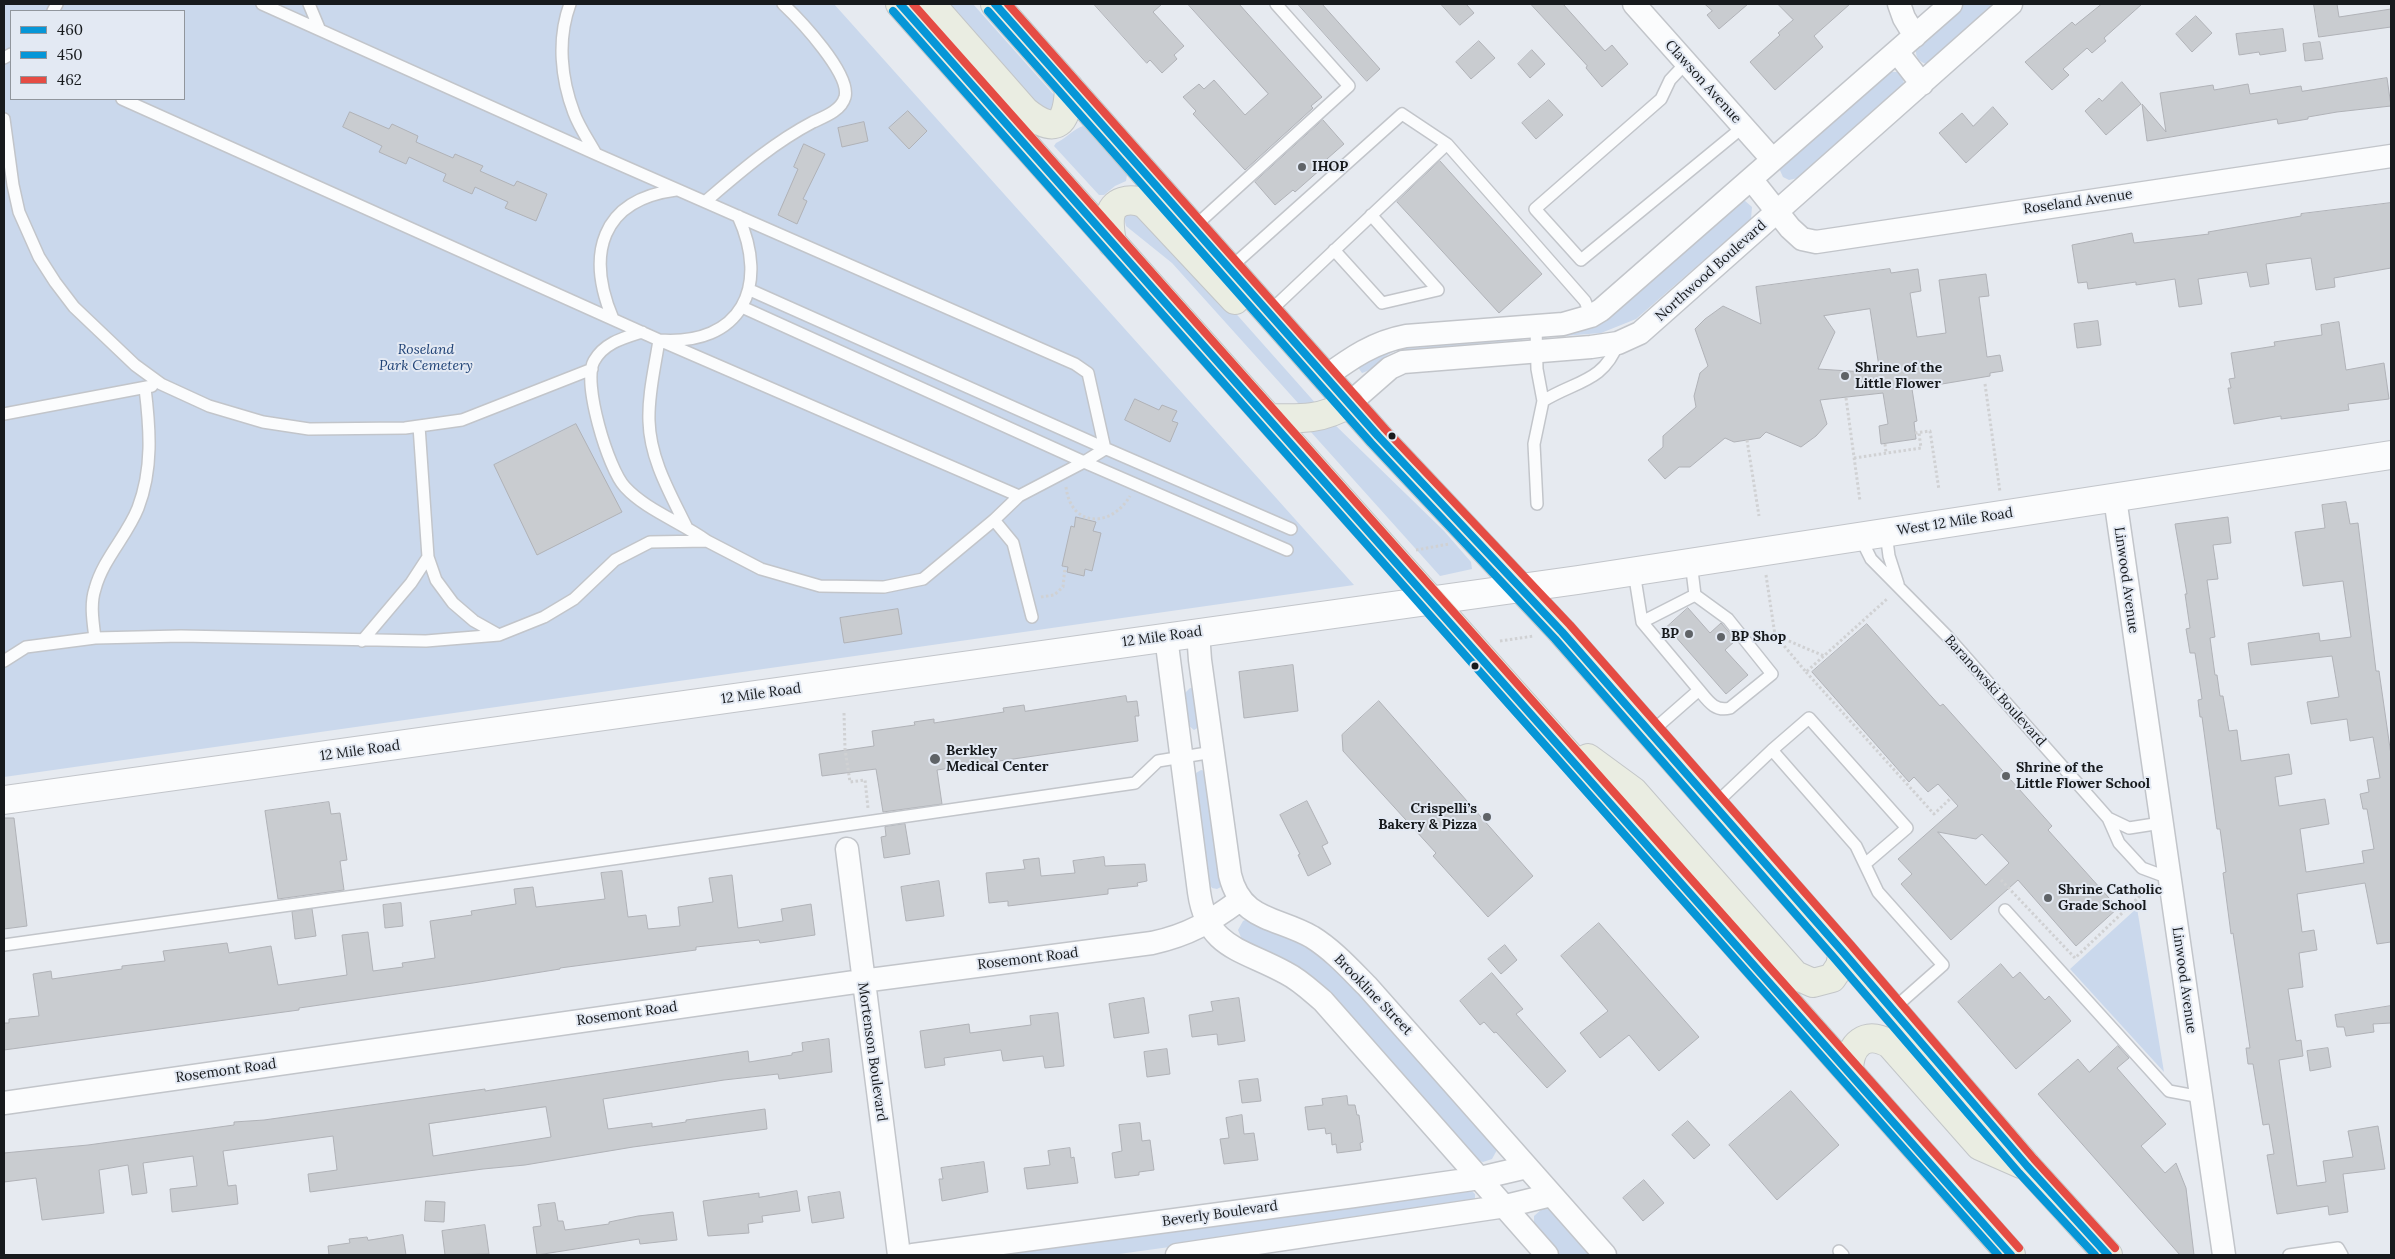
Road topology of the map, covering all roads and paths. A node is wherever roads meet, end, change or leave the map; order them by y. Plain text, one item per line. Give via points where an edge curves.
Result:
1 (262, 4) edge
2 (309, 4) edge
3 (570, 4) edge
4 (784, 4) edge
5 (900, 4) edge
6 (931, 4) edge
7 (995, 4) edge
8 (1276, 4) edge
9 (1634, 4) edge
10 (1899, 4) edge
11 (1951, 4) edge
12 (2011, 4) edge
13 (319, 28) junction
14 (1915, 36) junction
15 (1897, 52) junction
16 (1686, 63) junction
17 (1922, 84) junction
18 (1069, 87) junction
19 (124, 100) edge
20 (4, 119) edge
21 (1743, 127) junction
22 (1447, 144) junction
23 (596, 154) junction
24 (2391, 156) edge
25 (1772, 159) junction
26 (1751, 179) junction
27 (678, 189) junction
28 (706, 202) junction
29 (1777, 211) junction
30 (1371, 215) junction
31 (738, 216) junction
32 (1194, 227) junction
33 (1112, 243) junction
34 (1334, 250) junction
35 (1230, 268) junction
36 (750, 290) junction
37 (742, 306) junction
38 (1269, 312) junction
39 (1591, 316) junction
40 (613, 320) junction
41 (1536, 326) junction
42 (642, 332) junction
43 (659, 340) junction
44 (1618, 343) junction
45 (1536, 352) junction
46 (592, 369) junction
47 (1325, 376) junction
48 (161, 384) junction
49 (1985, 384) dead end
50 (144, 388) junction
51 (1846, 398) dead end
52 (1543, 401) junction
53 (1350, 403) junction
54 (4, 414) edge
55 (1269, 418) junction
56 (419, 426) junction
57 (1747, 440) dead end
58 (1885, 444) dead end
59 (1105, 449) junction
60 (1886, 453) junction
61 (2391, 455) edge
62 (1854, 458) junction
63 (1084, 462) junction
64 (1066, 472) junction
65 (1135, 484) junction
66 (1939, 490) dead end
67 (2000, 495) dead end
68 (1019, 496) junction
69 (2115, 498) junction
70 (1860, 501) dead end
71 (1537, 504) dead end
72 (1759, 516) dead end
73 (994, 520) junction
74 (686, 526) junction
75 (1291, 529) dead end
76 (1873, 535) junction
77 (707, 541) junction
78 (1452, 544) dead end
79 (1287, 550) dead end
80 (1415, 550) dead end
81 (428, 556) junction
82 (1691, 562) junction
83 (1065, 567) dead end
84 (1634, 570) junction
85 (1766, 574) dead end
86 (1518, 586) junction
87 (1899, 588) junction
88 (1695, 595) junction
89 (1028, 599) junction
90 (1431, 599) junction
91 (1887, 599) dead end
92 (1032, 618) dead end
93 (1642, 622) junction
94 (1198, 632) junction
95 (498, 635) junction
96 (1775, 635) junction
97 (1535, 636) dead end
98 (1166, 637) junction
99 (95, 638) junction
100 (362, 641) junction
101 (1500, 641) dead end
102 (1824, 656) junction
103 (4, 661) edge
104 (1806, 672) junction
105 (1699, 690) junction
106 (844, 714) dead end
107 (1542, 725) junction
108 (1650, 733) junction
109 (1772, 750) junction
110 (1212, 752) junction
111 (1182, 757) junction
112 (1951, 798) dead end
113 (4, 800) edge
114 (1714, 806) junction
115 (869, 815) dead end
116 (2108, 818) junction
117 (2161, 823) junction
118 (847, 849) dead end
119 (1865, 864) junction
120 (2169, 878) junction
121 (2001, 880) dead end
122 (2142, 895) dead end
123 (1240, 900) junction
124 (2005, 910) dead end
125 (1208, 924) junction
126 (4, 945) edge
127 (1843, 952) junction
128 (862, 981) junction
129 (1892, 1010) junction
130 (1849, 1070) junction
131 (2201, 1097) junction
132 (4, 1103) edge
133 (2027, 1166) junction
134 (1527, 1167) junction
135 (1480, 1178) junction
136 (1551, 1195) junction
137 (1506, 1206) junction
138 (898, 1255) edge
139 (913, 1255) edge
140 (1177, 1255) edge
141 (1547, 1255) edge
142 (1605, 1255) edge
143 (2011, 1255) edge
144 (2108, 1255) edge
145 (2224, 1255) edge
146 (2289, 1255) edge
147 (2342, 1255) edge

1 - 13 lane
2 - 13 lane
3 - 23 lane via 563,32 565,86 574,115
4 - 28 lane via 833,64 844,82 845,98 836,110 767,150
5 - 33 main road
6 - 18 main road via 1025,111 1037,120 1050,124 1063,118 1069,107
7 - 18 main road
8 - 32 lane via 1349,86
9 - 16 street, Clawson Avenue
10 - 14 street
11 - 14 street
12 - 17 street, Northwood Boulevard
13 - 23 lane
14 - 15 street
15 - 17 street
15 - 25 street
16 - 21 street, Clawson Avenue
16 - 21 lane via 1670,80 1661,98 1535,209 1581,260
17 - 29 street, Northwood Boulevard
18 - 32 main road
19 - 40 lane
20 - 48 lane via 19,212 39,257 74,307 135,365
21 - 25 street, Clawson Avenue
22 - 30 lane
22 - 35 lane via 1402,114
22 - 39 lane via 1585,301
23 - 27 lane
24 - 29 street, Roseland Avenue via 1816,242 1802,239
25 - 26 street
26 - 29 street, Roseland Avenue
26 - 39 street
27 - 28 lane
27 - 40 lane via 656,192 634,203 618,215 608,229 599,258 600,278
28 - 31 lane
29 - 44 street, Northwood Boulevard via 1654,324
30 - 34 lane
30 - 34 lane via 1438,290 1382,303
31 - 36 lane via 748,238 752,265
31 - 59 lane via 1075,364 1088,373
32 - 35 main road
33 - 47 main road via 1110,216 1118,203 1129,199 1145,204 1274,343
33 - 55 main road
34 - 38 lane
35 - 38 main road
36 - 37 lane
36 - 59 lane
37 - 43 lane via 726,324 710,334 677,341
37 - 63 lane
38 - 47 main road
39 - 41 street via 1563,324
40 - 42 lane
41 - 45 lane
41 - 47 street via 1389,339 1357,354
42 - 43 lane
42 - 46 lane via 617,340 599,356
43 - 68 lane
43 - 74 lane via 650,398 651,441 662,479
44 - 45 street, Northwood Boulevard
44 - 52 lane via 1612,359 1600,371
45 - 52 lane
45 - 53 street, Northwood Boulevard via 1404,362 1390,368
46 - 56 lane via 462,420
46 - 74 lane via 592,391 604,444 618,478 640,500
47 - 53 main road
48 - 50 lane
48 - 56 lane via 209,406 263,422 309,429
49 - 67 path
50 - 54 lane
50 - 99 lane via 150,428 148,474 137,509 94,589
51 - 62 path
52 - 71 lane via 1534,444
53 - 55 main road via 1316,418
53 - 86 main road
55 - 90 main road
56 - 81 lane
57 - 72 path
58 - 60 path
59 - 63 lane
59 - 75 lane
60 - 62 path
60 - 66 path via 1921,448 1917,433 1930,431
61 - 69 main road, West 12 Mile Road
62 - 70 path
63 - 64 lane
63 - 65 lane
64 - 65 path via 1067,495 1078,512 1089,519 1105,519 1113,515 1129,498
64 - 68 lane
65 - 79 lane
68 - 73 lane
69 - 76 main road, West 12 Mile Road
69 - 117 street, Linwood Avenue
73 - 77 lane via 923,579 884,587 820,586 761,569
73 - 89 lane via 1013,543
74 - 77 lane
76 - 82 main road, West 12 Mile Road
76 - 87 lane, Baranowski Boulevard via 1889,556
76 - 87 lane, Baranowski Boulevard via 1871,559
77 - 95 lane via 650,542 616,560 574,599 544,617
78 - 80 path
81 - 95 lane via 436,580 454,603 474,621
81 - 100 lane via 411,583
82 - 84 main road, West 12 Mile Road
82 - 88 lane
83 - 89 path via 1063,587 1059,592
84 - 86 main road, West 12 Mile Road
84 - 93 lane
85 - 96 path
86 - 90 main road, 12 Mile Road
86 - 108 main road
87 - 116 lane, Baranowski Boulevard via 1947,636
88 - 93 lane
88 - 105 lane via 1728,619 1772,674 1724,710 1712,706
89 - 92 lane
90 - 94 main road, 12 Mile Road
90 - 107 main road
91 - 102 path
93 - 105 lane
94 - 98 main road, 12 Mile Road
94 - 110 street
95 - 100 lane via 426,641
96 - 102 path
96 - 104 path
97 - 101 path
98 - 111 street
98 - 113 main road, 12 Mile Road
99 - 100 lane via 181,636 344,638
99 - 103 lane via 26,647
102 - 104 path
104 - 112 path via 1934,814
105 - 108 lane
106 - 115 path via 850,782 864,780
107 - 127 main road via 1633,791 1795,975 1813,983 1832,978 1840,966
107 - 130 main road
108 - 114 main road
109 - 114 lane
109 - 119 lane via 1856,846
109 - 119 lane via 1809,718 1907,828
110 - 111 lane
110 - 123 street via 1230,875
111 - 125 street via 1201,910
111 - 126 lane via 1158,761 1135,782
114 - 127 main road
116 - 117 lane, Baranowski Boulevard via 2129,828
116 - 120 lane, Baranowski Boulevard via 2119,843 2142,868
117 - 120 street, Linwood Avenue
118 - 128 street, Mortenson Boulevard
119 - 129 lane via 1878,892 1943,965
120 - 131 street, Linwood Avenue
121 - 122 path via 2076,958
123 - 125 street, Rosemont Road
123 - 134 street, Brookline Street via 1260,915 1311,937 1334,954 1394,1015
124 - 131 lane via 2169,1091
125 - 128 street, Rosemont Road via 1172,939 1152,943
125 - 135 street via 1219,938 1289,974 1323,1001
127 - 129 main road
128 - 132 street, Rosemont Road
128 - 138 street, Mortenson Boulevard
129 - 133 main road
130 - 133 main road via 1855,1047 1866,1040 1880,1038 1890,1044 1980,1146
130 - 143 main road
131 - 145 street, Linwood Avenue
133 - 144 main road
134 - 135 street, Beverly Boulevard
134 - 136 street, Brookline Street
135 - 137 street
135 - 139 street, Beverly Boulevard
136 - 137 street
136 - 142 street, Brookline Street
137 - 140 street
137 - 141 street
146 - 147 lane via 2338,1248

